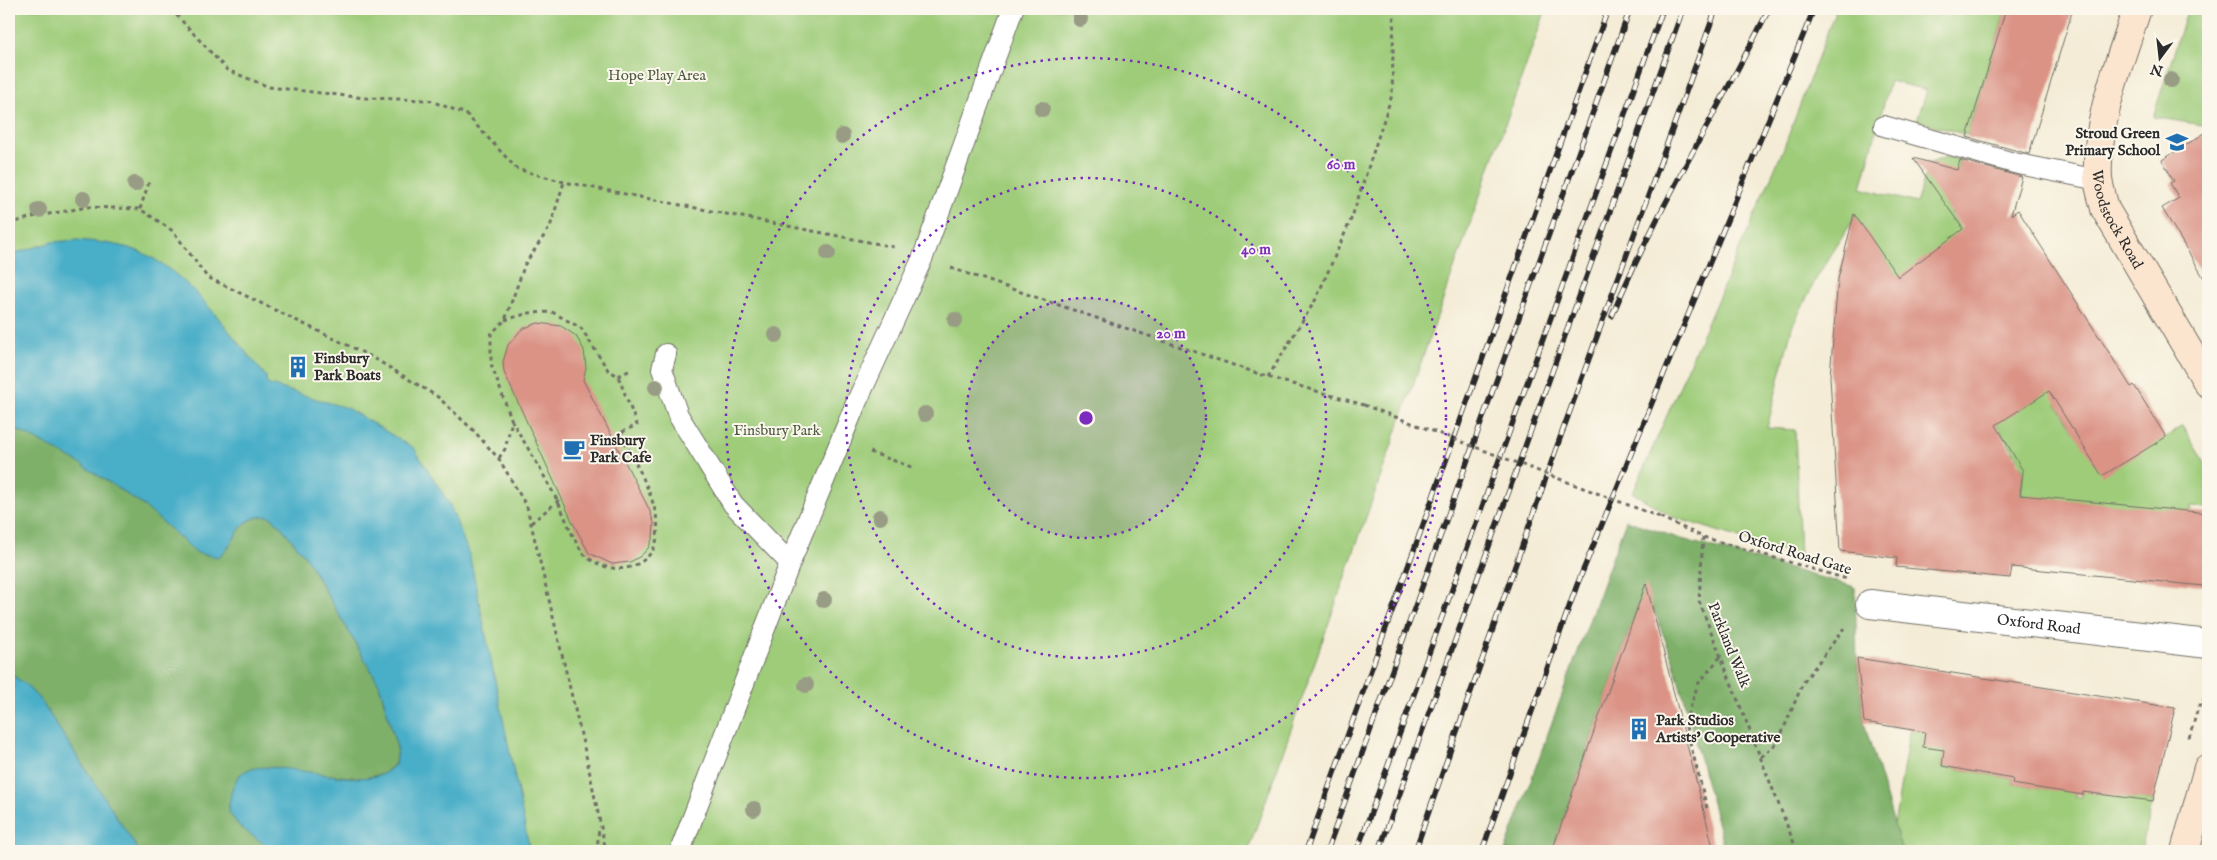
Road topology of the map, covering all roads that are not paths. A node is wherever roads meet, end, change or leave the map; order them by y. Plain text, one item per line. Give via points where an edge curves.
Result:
1 (1013, 9) edge
2 (2137, 9) edge
3 (1884, 126) dead end
4 (2098, 180) junction
5 (666, 354) dead end
6 (2201, 355) edge
7 (2208, 384) edge
8 (790, 563) junction
9 (1870, 604) road end
10 (2208, 644) edge
11 (2208, 768) edge
12 (680, 851) edge
13 (2185, 851) edge

1 - 8 lane via 923,258 857,401
2 - 4 main road, Woodstock Road via 2110,94 2099,147
3 - 4 lane via 2014,163
4 - 6 main road, Woodstock Road via 2105,209
5 - 8 lane via 662,369 678,415 733,504
6 - 7 main road, Woodstock Road
8 - 12 lane
9 - 10 street, Oxford Road
11 - 13 main road

